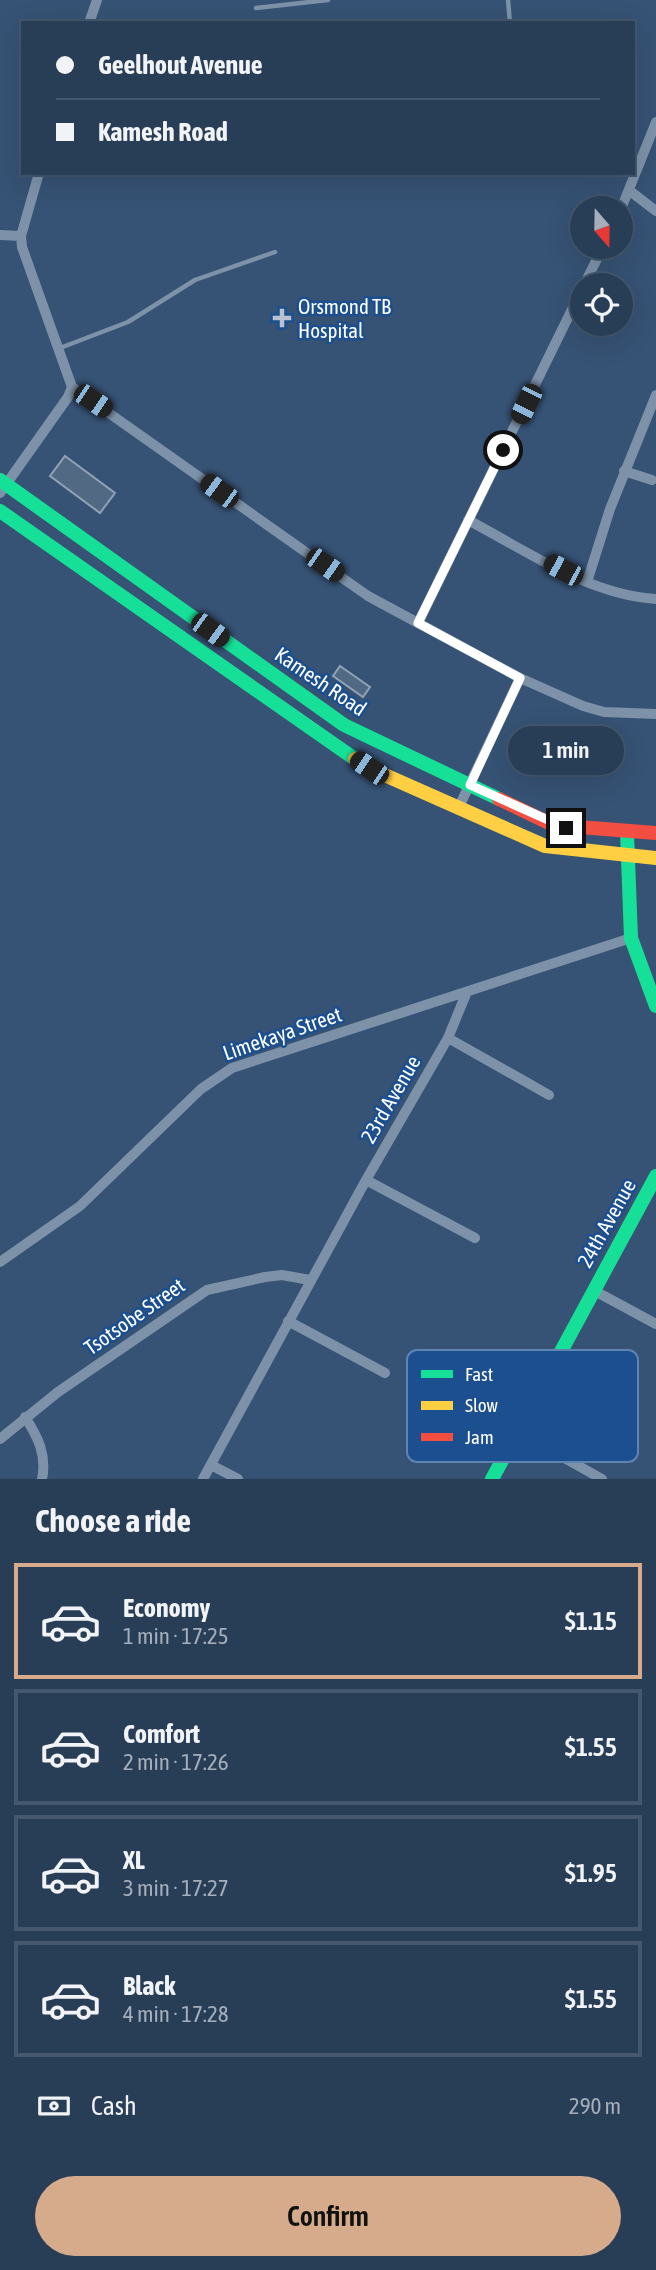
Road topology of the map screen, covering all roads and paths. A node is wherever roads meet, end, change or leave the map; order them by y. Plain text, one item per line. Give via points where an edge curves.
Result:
1 (97, 0) edge
2 (328, 0) edge
3 (508, 0) edge
4 (256, 8) dead end
5 (90, 21) edge
6 (510, 21) edge
7 (656, 121) edge
8 (38, 175) edge
9 (630, 191) junction
10 (628, 196) edge
11 (656, 211) edge
12 (0, 235) edge
13 (21, 236) junction
14 (275, 252) dead end
15 (570, 312) edge
16 (58, 349) junction
17 (72, 387) junction
18 (656, 395) edge
19 (624, 471) junction
20 (652, 480) dead end
21 (2, 486) edge
22 (0, 511) edge
23 (468, 520) junction
24 (587, 582) junction
25 (656, 598) edge
26 (418, 623) junction
27 (520, 678) junction
28 (656, 714) edge
29 (470, 785) junction
30 (458, 809) junction
31 (627, 832) junction
32 (656, 833) edge
33 (626, 857) junction
34 (656, 858) edge
35 (631, 938) junction
36 (466, 994) junction
37 (656, 1006) edge
38 (448, 1038) junction
39 (549, 1096) dead end
40 (656, 1176) edge
41 (366, 1180) junction
42 (475, 1238) dead end
43 (0, 1262) edge
44 (310, 1280) junction
45 (593, 1290) junction
46 (288, 1321) junction
47 (656, 1324) edge
48 (561, 1350) edge
49 (385, 1373) dead end
50 (25, 1417) junction
51 (0, 1439) edge
52 (501, 1462) edge
53 (572, 1462) edge
54 (211, 1465) junction
55 (42, 1479) edge
56 (203, 1479) edge
57 (238, 1479) edge
58 (492, 1479) edge
59 (602, 1479) edge

1 - 5 street
2 - 4 lane
3 - 6 lane
7 - 9 street
8 - 13 street
9 - 10 street
9 - 11 street
12 - 13 street
13 - 16 street via 23,254
14 - 16 lane via 195,280 128,322
15 - 23 street
16 - 17 street
17 - 21 street
17 - 26 street via 368,596
18 - 19 street
19 - 20 street
19 - 24 street
21 - 29 main road, Kamesh Road via 344,725
22 - 30 main road, Kamesh Road via 369,768
23 - 24 street
23 - 26 street
24 - 25 street via 629,597
26 - 27 street
27 - 28 street via 604,712
27 - 29 street
29 - 30 street
29 - 31 main road, Kamesh Road via 553,825
30 - 33 main road, Kamesh Road via 545,846
31 - 32 main road, Kamesh Road
31 - 33 main road
33 - 34 main road, Kamesh Road
33 - 35 main road
35 - 36 street, Limekaya Street
35 - 37 main road
36 - 38 street, 23rd Avenue
36 - 43 street, Limekaya Street via 221,1074 80,1206
38 - 39 street
38 - 41 street, 23rd Avenue
40 - 45 main road, 24th Avenue
41 - 42 street
41 - 44 street, 23rd Avenue
44 - 46 street, 23rd Avenue
44 - 50 street, Tsotsobe Street via 282,1275 206,1290
45 - 47 street, 24th Avenue
45 - 48 main road, 24th Avenue
46 - 49 street
46 - 54 street, 23rd Avenue
50 - 51 street, Tsotsobe Street
50 - 55 street via 44,1457
52 - 58 main road, 24th Avenue
53 - 59 street
54 - 56 street, 23rd Avenue
54 - 57 street

